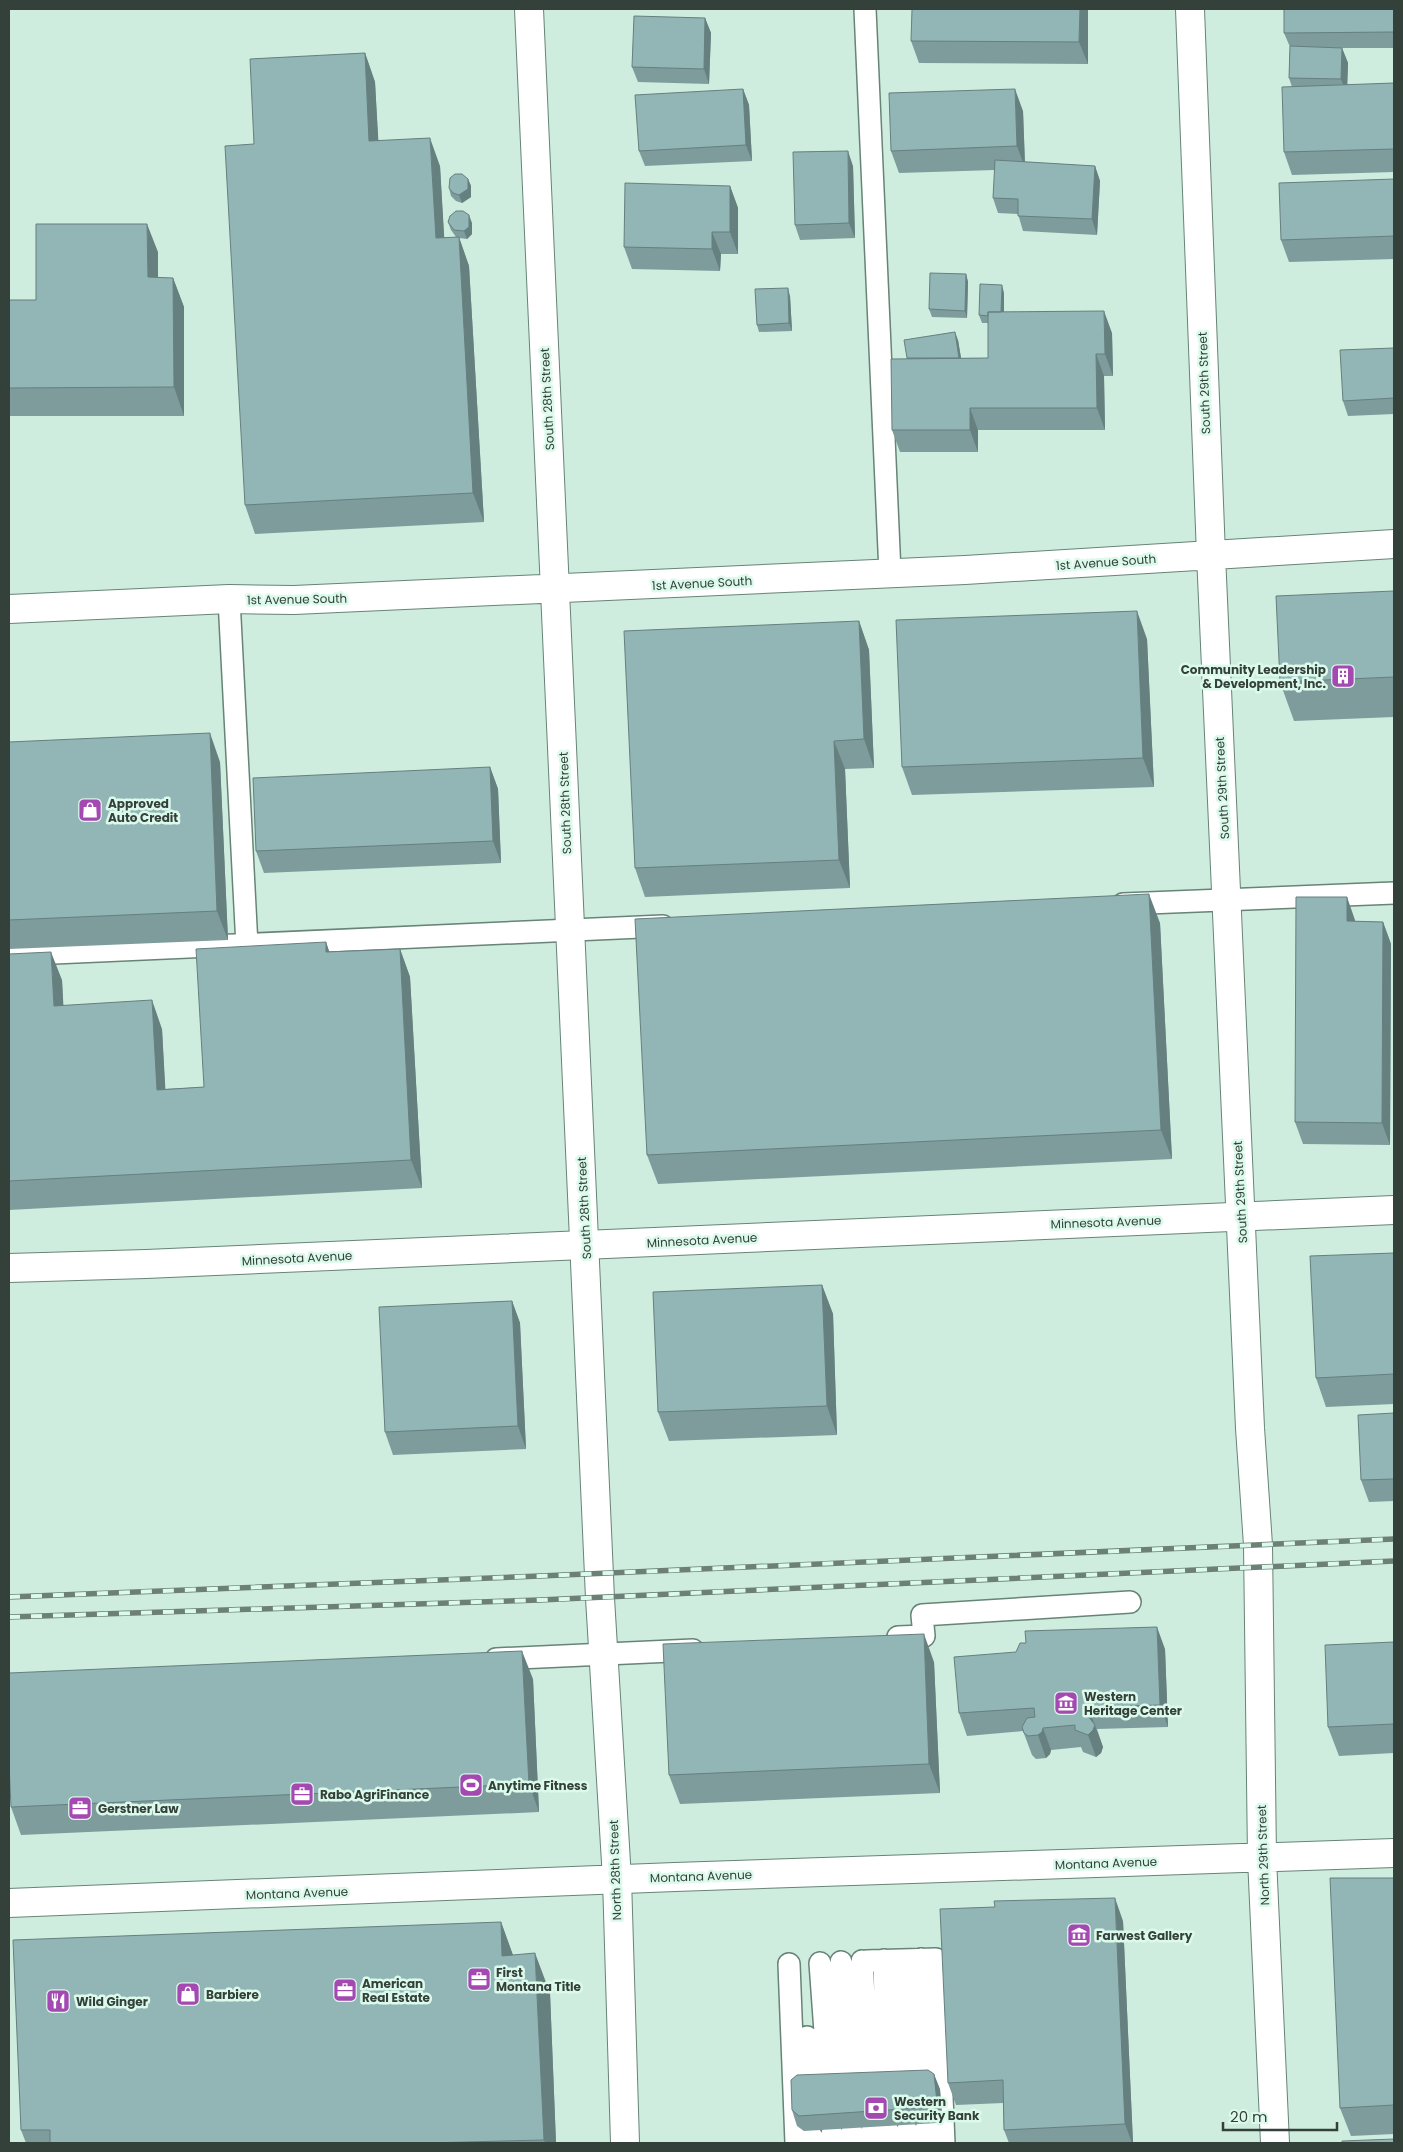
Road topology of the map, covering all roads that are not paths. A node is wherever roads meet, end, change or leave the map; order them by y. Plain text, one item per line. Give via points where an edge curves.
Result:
1 (529, 9) edge
2 (865, 9) edge
3 (1190, 9) edge
4 (1394, 544) edge
5 (1211, 556) junction
6 (890, 573) junction
7 (556, 589) junction
8 (228, 600) junction
9 (9, 609) edge
10 (1394, 893) edge
11 (1227, 900) junction
12 (1100, 905) edge
13 (683, 925) edge
14 (570, 930) junction
15 (247, 946) junction
16 (9, 955) edge
17 (1394, 1210) edge
18 (1241, 1217) junction
19 (586, 1245) junction
20 (9, 1268) edge
21 (1258, 1567) joint
22 (600, 1598) joint
23 (1130, 1602) dead end
24 (875, 1639) edge
25 (709, 1649) edge
26 (604, 1655) junction
27 (474, 1660) edge
28 (1394, 1853) edge
29 (1262, 1858) junction
30 (617, 1879) junction
31 (9, 1903) edge
32 (855, 1962) junction
33 (868, 2085) junction
34 (865, 2138) edge
35 (624, 2143) edge
36 (944, 2143) edge
37 (1275, 2143) edge

1 - 7 street, South 28th Street
2 - 6 lane
3 - 5 street, South 29th Street
4 - 5 street, 1st Avenue South
5 - 6 street, 1st Avenue South
5 - 11 street, South 29th Street
6 - 7 street, 1st Avenue South
7 - 8 street, 1st Avenue South
7 - 14 street, South 28th Street
8 - 9 street, 1st Avenue South
8 - 15 lane
10 - 11 lane
11 - 12 lane
11 - 18 street, South 29th Street
13 - 14 lane
14 - 15 lane
14 - 19 street, South 28th Street
15 - 16 lane
17 - 18 street, Minnesota Avenue
18 - 19 street, Minnesota Avenue
18 - 21 street, South 29th Street
19 - 20 street, Minnesota Avenue
19 - 22 street, South 28th Street
21 - 29 street, North 29th Street
22 - 26 street, North 28th Street
23 - 24 lane via 922,1615 924,1636
25 - 26 lane
26 - 27 lane
26 - 30 street, North 28th Street
28 - 29 street, Montana Avenue
29 - 30 street, Montana Avenue
29 - 37 street, North 29th Street
30 - 31 street, Montana Avenue
30 - 35 street, North 28th Street
32 - 33 lane
32 - 33 lane
32 - 33 lane
32 - 33 lane
32 - 34 lane
32 - 36 lane via 936,1959

